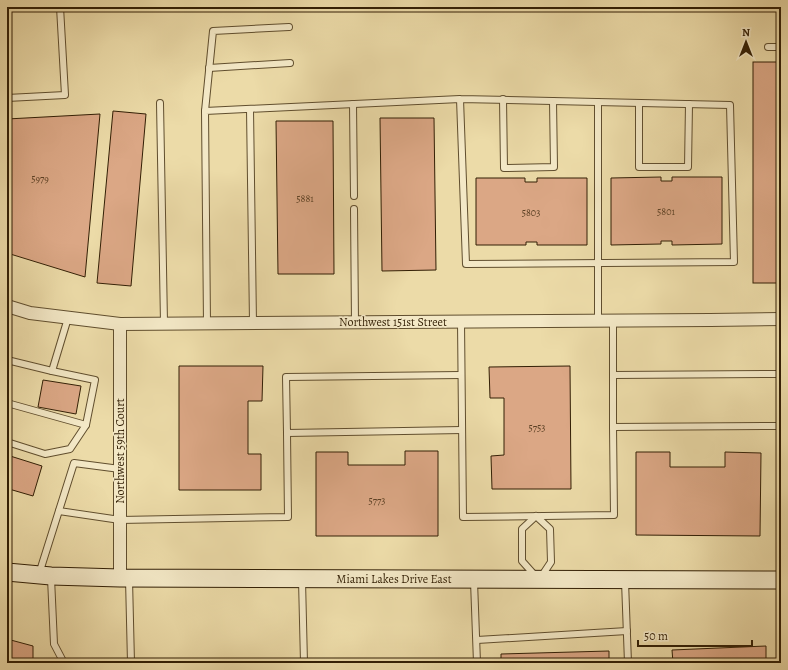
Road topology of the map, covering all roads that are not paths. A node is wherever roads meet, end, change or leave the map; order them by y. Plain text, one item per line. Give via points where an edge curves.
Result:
1 (60, 7) edge
2 (289, 27) dead end
3 (768, 47) dead end
4 (781, 47) edge
5 (290, 63) dead end
6 (209, 68) junction
7 (7, 98) edge
8 (460, 98) junction
9 (503, 99) junction
10 (553, 101) junction
11 (598, 102) junction
12 (639, 102) junction
13 (160, 103) dead end
14 (353, 104) junction
15 (689, 104) junction
16 (250, 109) junction
17 (205, 111) junction
18 (354, 196) dead end
19 (354, 210) dead end
20 (598, 263) junction
21 (7, 306) edge
22 (68, 318) junction
23 (781, 319) edge
24 (598, 321) junction
25 (613, 321) junction
26 (355, 322) junction
27 (461, 322) junction
28 (207, 323) junction
29 (253, 323) junction
30 (120, 324) junction
31 (164, 324) junction
32 (7, 360) edge
33 (52, 370) junction
34 (781, 374) edge
35 (462, 375) junction
36 (613, 375) junction
37 (7, 404) edge
38 (86, 425) junction
39 (781, 426) edge
40 (613, 427) junction
41 (462, 430) junction
42 (287, 433) junction
43 (7, 442) edge
44 (120, 469) junction
45 (59, 511) junction
46 (536, 516) junction
47 (120, 520) junction
48 (7, 572) edge
49 (45, 575) junction
50 (124, 578) junction
51 (302, 579) junction
52 (474, 579) junction
53 (539, 580) junction
54 (624, 580) junction
55 (781, 580) edge
56 (627, 631) junction
57 (476, 640) junction
58 (64, 663) edge
59 (131, 663) edge
60 (304, 663) edge
61 (478, 663) edge
62 (628, 663) edge

1 - 7 lane via 65,96
2 - 6 lane via 213,31
3 - 4 lane
5 - 6 lane
6 - 17 lane
8 - 9 lane
8 - 14 lane
8 - 20 lane via 466,264
9 - 10 lane
9 - 10 lane via 504,168 554,167
10 - 11 lane
11 - 12 lane
11 - 20 lane
12 - 15 lane
12 - 15 lane via 639,167 688,168
13 - 31 lane
14 - 16 lane
14 - 18 lane
15 - 20 lane via 730,104 734,262
16 - 17 lane
16 - 29 lane
17 - 28 lane
19 - 26 lane
20 - 24 lane
21 - 22 street, Northwest 151st Street via 30,313
22 - 30 street, Northwest 151st Street
22 - 33 lane
23 - 25 street, Northwest 151st Street
24 - 25 street, Northwest 151st Street
24 - 27 street, Northwest 151st Street
25 - 36 lane
26 - 27 street, Northwest 151st Street
26 - 29 street, Northwest 151st Street
27 - 35 lane
28 - 29 street, Northwest 151st Street
28 - 31 street, Northwest 151st Street
30 - 31 street, Northwest 151st Street
30 - 44 street, Northwest 59th Court
32 - 33 lane
33 - 38 lane via 95,380
34 - 36 lane
35 - 41 lane
35 - 42 lane via 286,377
36 - 40 lane
37 - 38 lane
38 - 43 lane via 70,449 45,454
39 - 40 lane
40 - 46 lane via 614,516
41 - 42 lane
41 - 46 lane via 463,518
42 - 47 lane via 288,518
44 - 45 lane via 74,463
44 - 47 street, Northwest 59th Court
45 - 47 lane
45 - 49 lane
46 - 53 lane via 550,529 551,562
46 - 53 lane via 522,529 522,562
47 - 50 street, Northwest 59th Court
48 - 49 main road, Miami Lakes Drive East
49 - 50 main road, Miami Lakes Drive East
49 - 58 lane via 54,644
50 - 51 main road, Miami Lakes Drive East
50 - 59 lane
51 - 52 main road, Miami Lakes Drive East
51 - 60 lane
52 - 53 main road, Miami Lakes Drive East
52 - 57 lane
53 - 54 main road, Miami Lakes Drive East
54 - 55 main road, Miami Lakes Drive East
54 - 56 lane
56 - 57 lane
56 - 62 lane
57 - 61 lane

